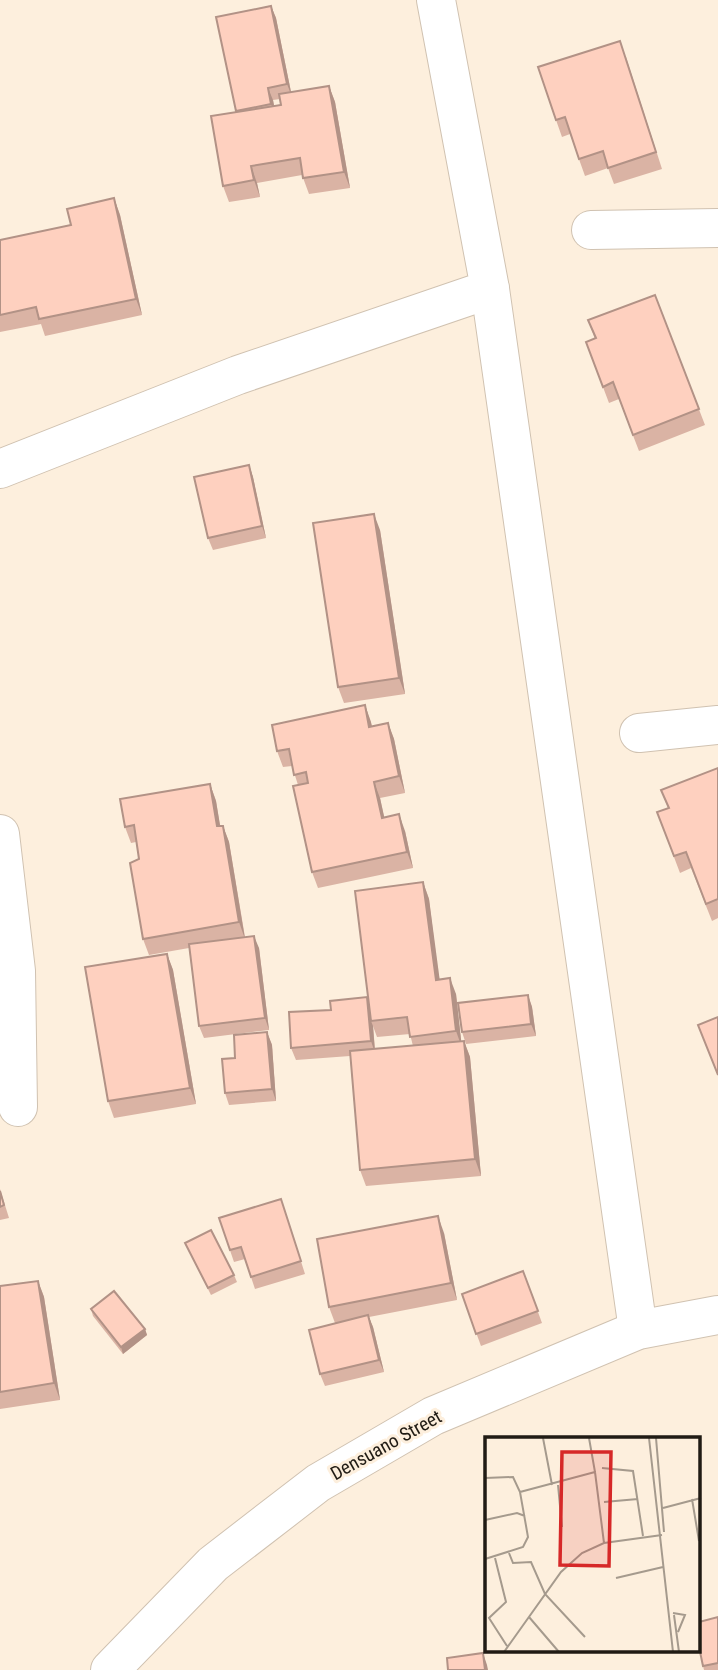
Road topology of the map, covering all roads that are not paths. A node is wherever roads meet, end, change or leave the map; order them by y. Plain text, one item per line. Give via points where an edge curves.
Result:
1 (436, 0) edge
2 (718, 228) edge
3 (591, 230) dead end
4 (490, 289) junction
5 (0, 469) edge
6 (718, 725) edge
7 (639, 733) dead end
8 (0, 834) edge
9 (18, 1107) dead end
10 (718, 1315) edge
11 (638, 1330) junction
12 (110, 1670) edge

1 - 4 street
2 - 3 street
4 - 5 street via 238,375
4 - 11 street
6 - 7 street
8 - 9 street via 16,971
10 - 11 street, Densuano Street
11 - 12 street, Densuano Street via 433,1416 318,1483 214,1563

